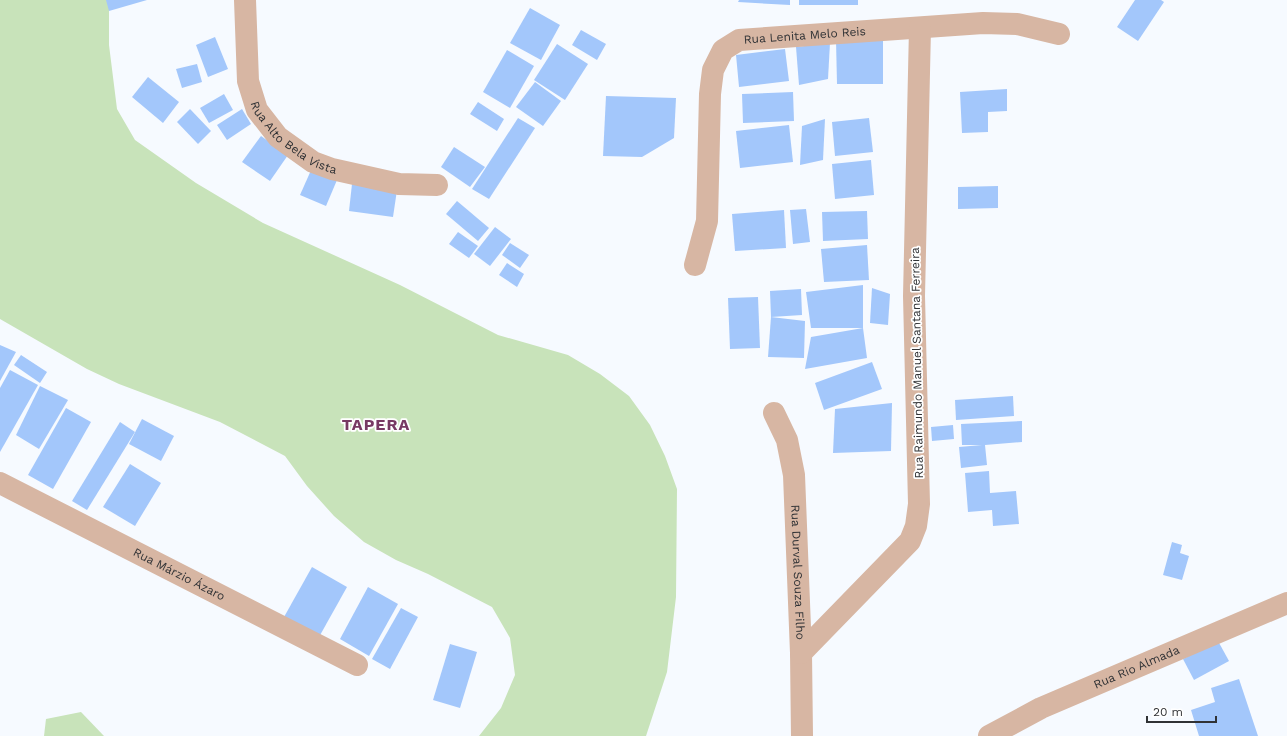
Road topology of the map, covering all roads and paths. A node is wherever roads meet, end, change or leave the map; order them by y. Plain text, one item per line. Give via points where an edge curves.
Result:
1 (245, 0) edge
2 (920, 28) junction
3 (1059, 34) dead end
4 (437, 185) dead end
5 (695, 266) dead end
6 (774, 413) dead end
7 (0, 483) edge
8 (1287, 603) edge
9 (801, 653) junction
10 (357, 665) dead end
11 (802, 736) edge
12 (989, 736) edge

1 - 4 street, Rua Alto Bela Vista via 248,81 257,110 278,137 313,162 332,170 399,184
2 - 3 street, Rua Lenita Melo Reis via 996,23 1017,24
2 - 5 street, Rua Lenita Melo Reis via 739,40 723,50 713,70 710,94 707,221
2 - 9 street, Rua Raimundo Manuel Santana Ferreira via 914,296 919,504 916,526 910,542
6 - 9 street, Rua Durval Souza Filho via 787,440 794,475
7 - 10 street, Rua Márzio Ázaro
8 - 12 street, Rua Rio Almada via 1041,708
9 - 11 street, Rua Durval Souza Filho

